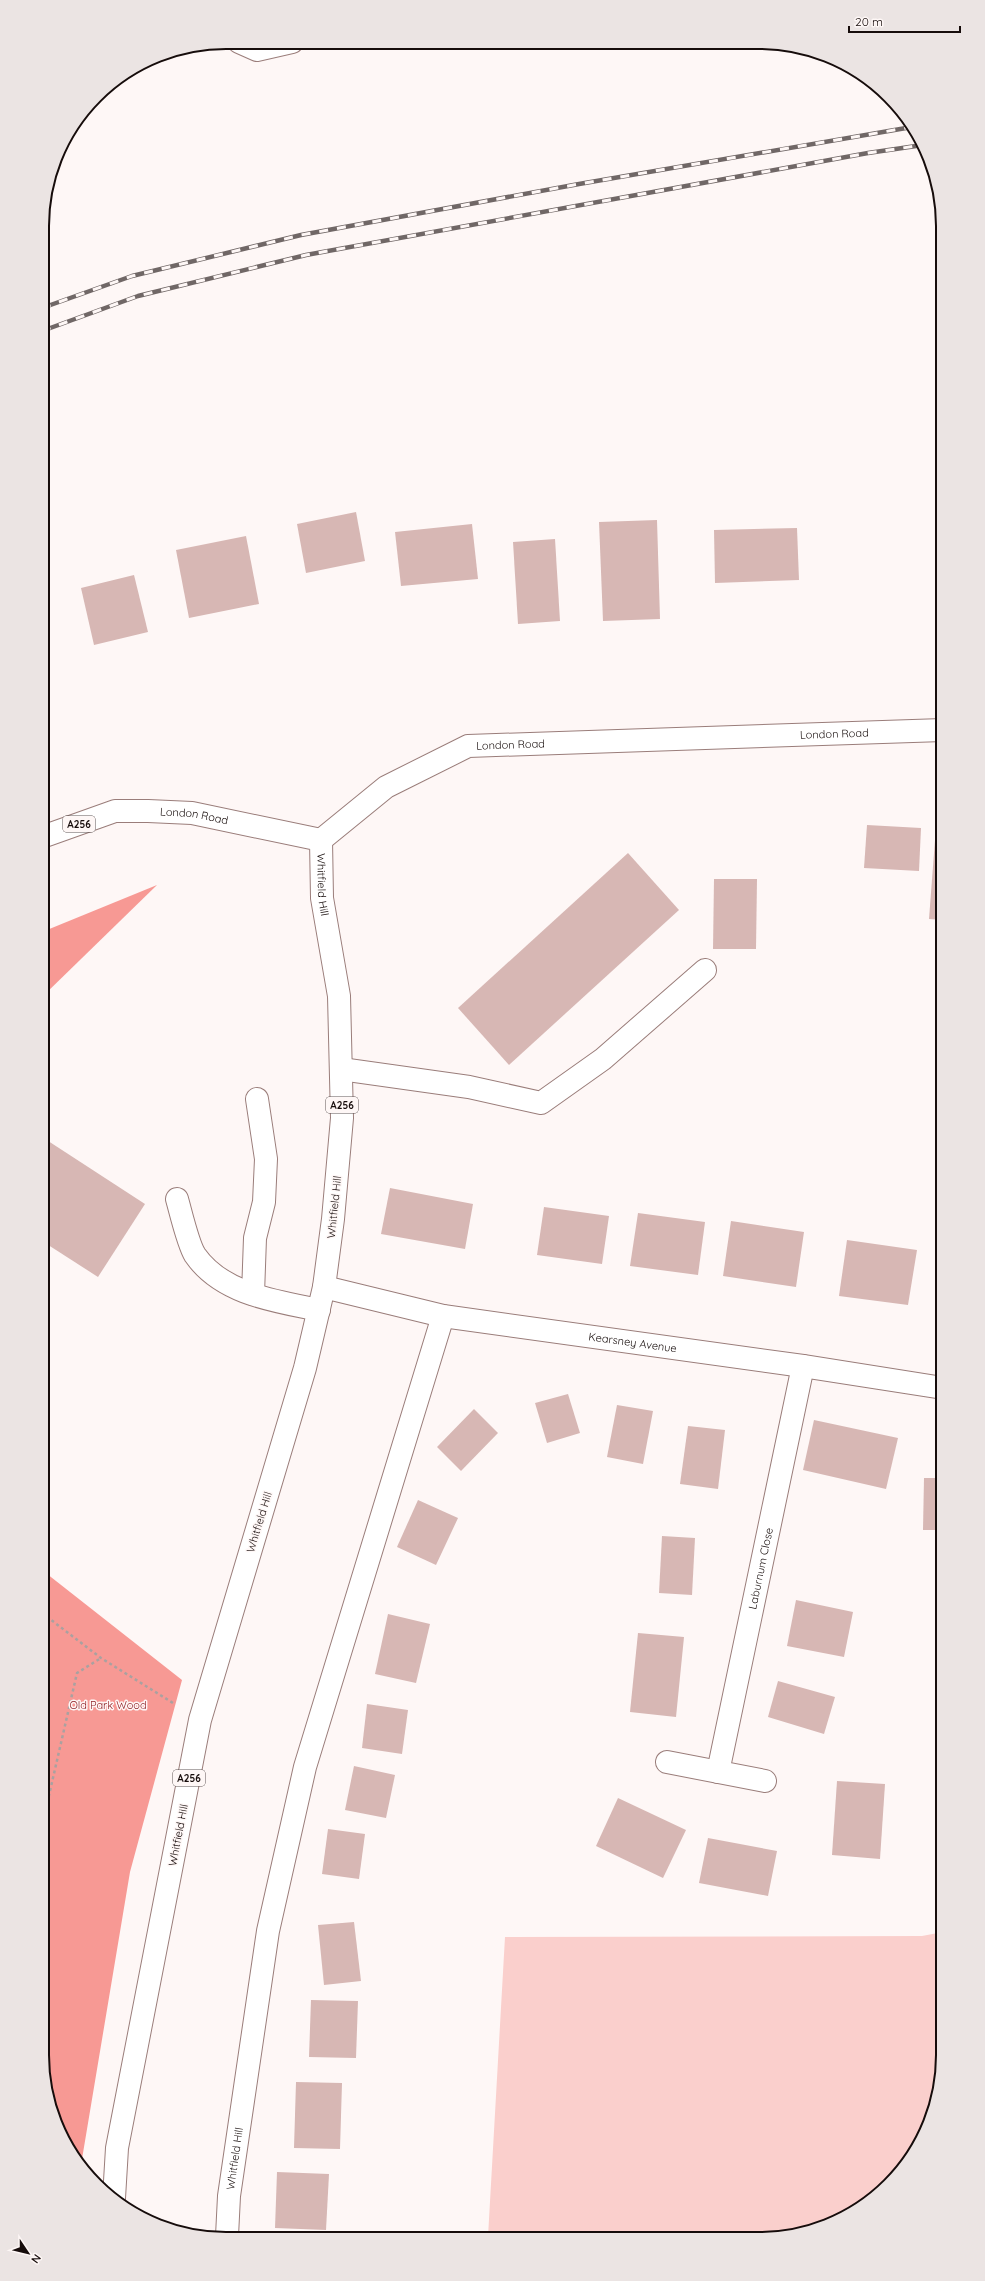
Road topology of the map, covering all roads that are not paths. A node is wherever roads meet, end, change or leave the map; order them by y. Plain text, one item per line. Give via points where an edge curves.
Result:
1 (936, 730) edge
2 (49, 835) edge
3 (321, 840) junction
4 (705, 970) dead end
5 (341, 1069) junction
6 (257, 1099) dead end
7 (177, 1199) dead end
8 (324, 1288) junction
9 (253, 1294) junction
10 (319, 1310) junction
11 (443, 1316) junction
12 (803, 1366) junction
13 (936, 1387) edge
14 (667, 1762) dead end
15 (718, 1772) junction
16 (765, 1781) dead end
17 (114, 2192) edge
18 (228, 2232) edge

1 - 3 street, London Road via 468,746 386,787
2 - 3 street, London Road / A256 via 115,811 148,810 192,813
3 - 5 street, Whitfield Hill / A256 via 322,898 339,996
4 - 5 street via 603,1059 542,1103 469,1087
5 - 8 street, Whitfield Hill / A256 via 342,1118
6 - 9 street via 266,1159 264,1202 255,1238
7 - 9 street via 194,1254 212,1274
8 - 10 street, Whitfield Hill / A256
8 - 11 street, Kearsney Avenue
9 - 10 street via 268,1300
10 - 17 street, Whitfield Hill / A256 via 305,1368 200,1720 117,2148
11 - 12 street, Kearsney Avenue
11 - 18 street, Whitfield Hill via 305,1767 268,1931 229,2196
12 - 13 street, Kearsney Avenue
12 - 15 street, Laburnum Close
14 - 15 street
15 - 16 street

